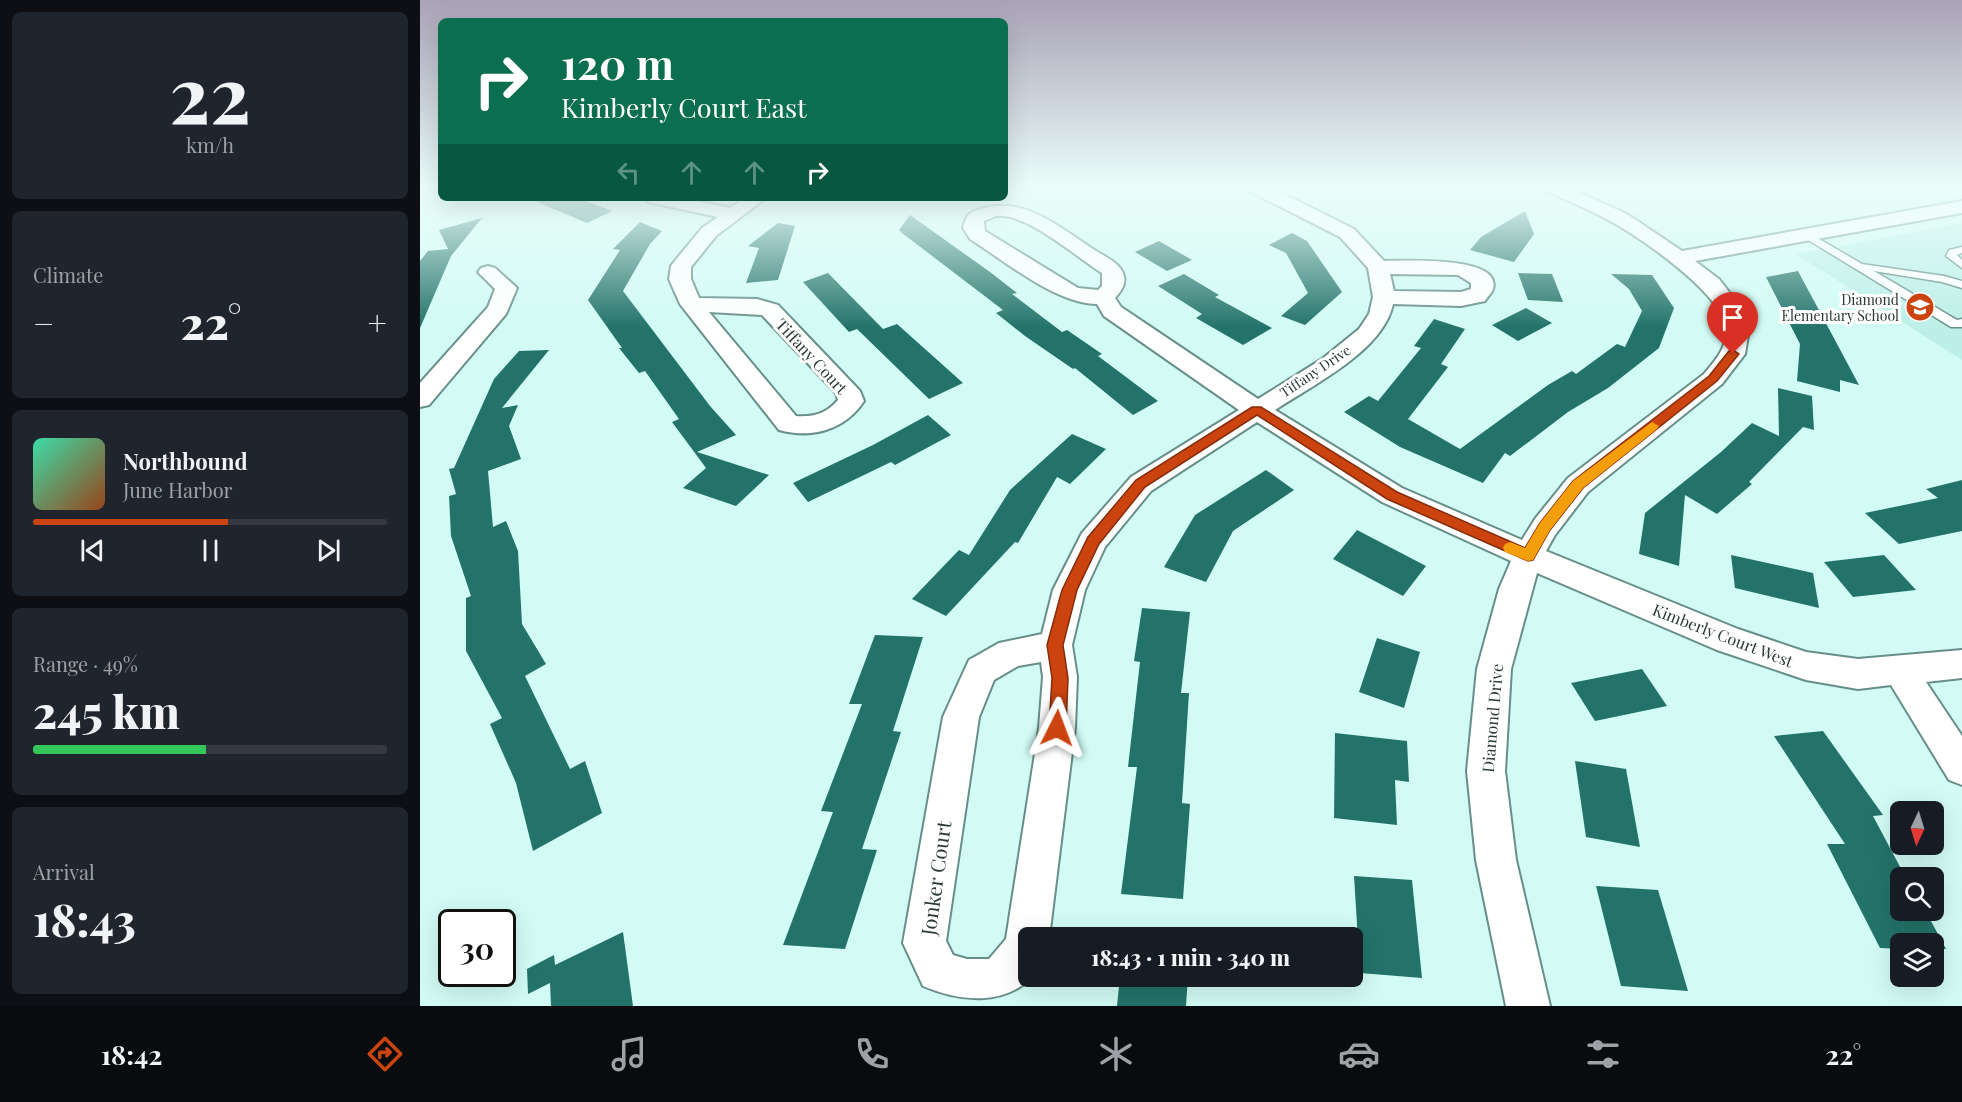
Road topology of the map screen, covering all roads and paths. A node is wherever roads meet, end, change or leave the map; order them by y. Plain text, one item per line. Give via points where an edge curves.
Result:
1 (707, 234) edge
2 (976, 234) edge
3 (1055, 234) edge
4 (1348, 234) edge
5 (1643, 234) edge
6 (1820, 234) edge
7 (1809, 236) junction
8 (1962, 250) edge
9 (1678, 258) junction
10 (1858, 264) junction
11 (1962, 265) edge
12 (1378, 267) junction
13 (489, 272) dead end
14 (1962, 285) edge
15 (1104, 297) junction
16 (1384, 297) junction
17 (691, 304) junction
18 (1962, 323) edge
19 (429, 377) edge
20 (420, 399) edge
21 (1257, 410) junction
22 (1528, 556) junction
23 (1055, 645) junction
24 (1962, 664) edge
25 (1901, 672) junction
26 (1962, 768) edge
27 (1528, 1006) edge

1 - 17 street, Tiffany Court via 681,266 680,279
2 - 15 street via 1047,279 1084,297
3 - 15 street via 1111,270 1114,287
4 - 12 street
5 - 9 street, Diamond Drive
6 - 7 street
7 - 9 street
7 - 10 lane
8 - 11 lane via 1951,256
9 - 22 street, Diamond Drive via 1712,284 1728,305 1738,329 1733,354 1713,379 1578,485
10 - 14 lane
10 - 18 lane via 1955,324
12 - 16 street
12 - 16 street via 1460,269 1482,281 1477,296 1461,299
13 - 19 street via 506,288 498,309
15 - 21 street, Kimberly Court West via 1112,311
16 - 21 street, Tiffany Drive via 1380,314 1367,334 1330,364
17 - 17 street, Tiffany Court via 788,424 804,427 828,422 844,412 851,401 848,391 770,310 757,306
19 - 20 street
21 - 22 street, Kimberly Court West via 1392,495
21 - 23 street, Jonker Court via 1141,484 1123,502 1093,541 1069,590
22 - 25 street, Kimberly Court West via 1729,640 1806,666 1858,675
22 - 27 street, Diamond Drive via 1494,669 1486,771 1496,860
23 - 23 street, Jonker Court via 1060,678 1057,728 1027,942 1020,962 998,980 963,982 938,971 924,943 961,717 981,670 1011,653
24 - 25 street, Kimberly Court West
25 - 26 street

